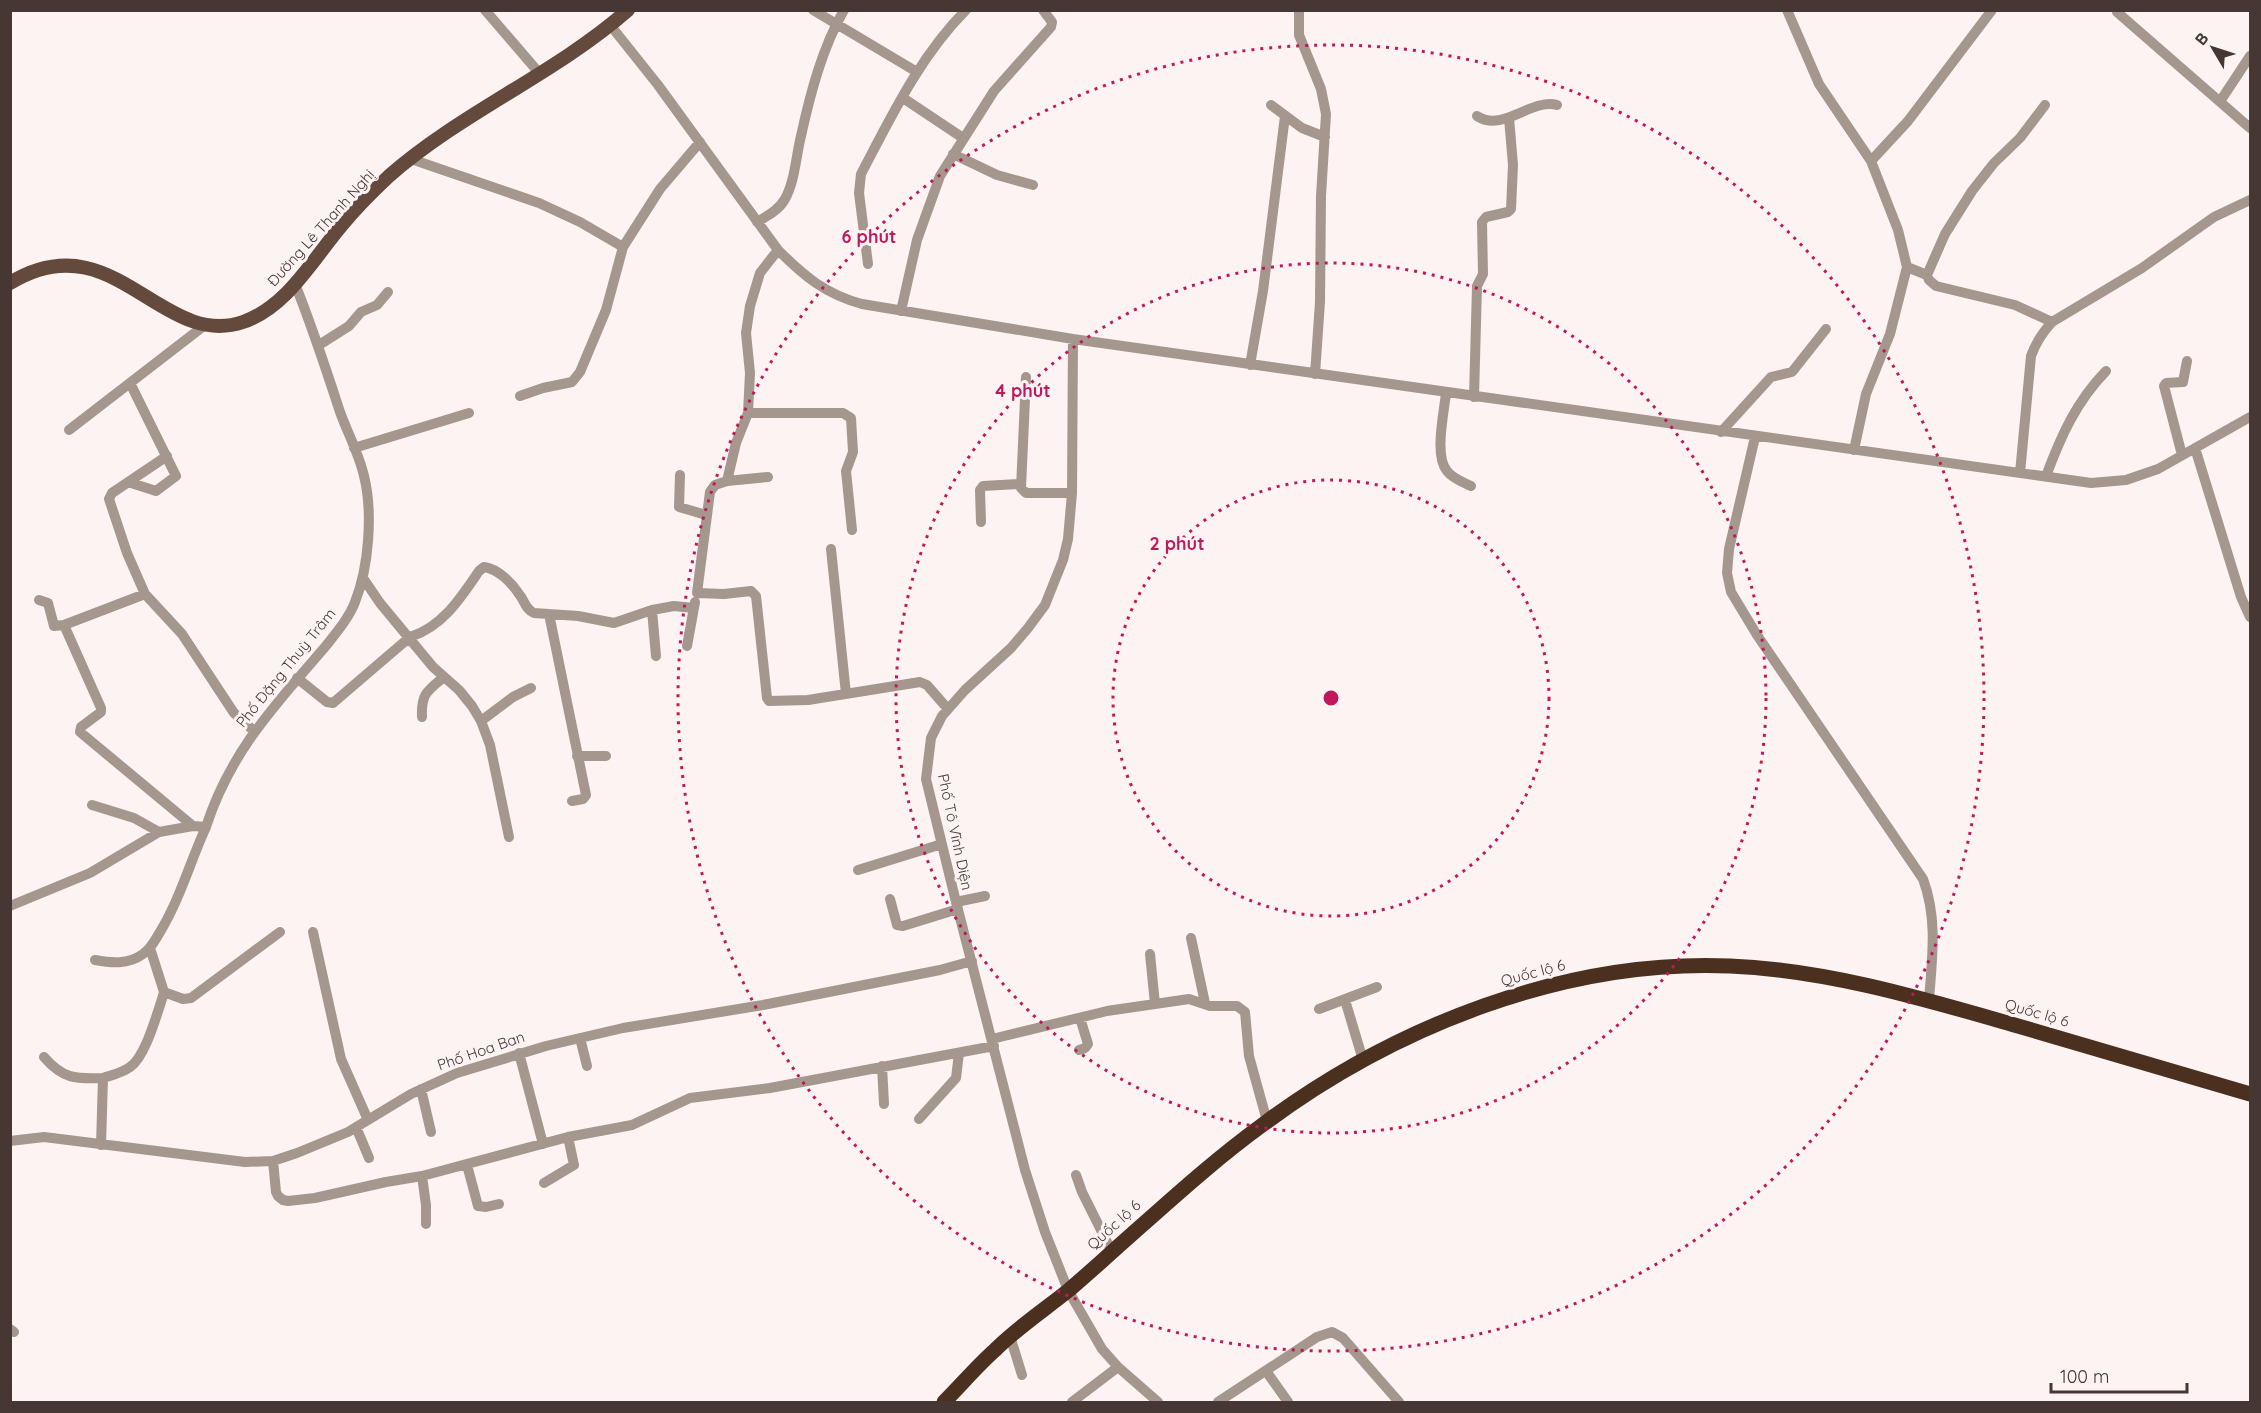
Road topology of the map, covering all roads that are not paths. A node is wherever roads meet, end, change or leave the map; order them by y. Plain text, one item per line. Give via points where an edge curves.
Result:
1 (485, 10) edge
2 (813, 10) edge
3 (844, 10) edge
4 (966, 10) edge
5 (1043, 10) edge
6 (1299, 10) edge
7 (1786, 10) edge
8 (1992, 10) edge
9 (626, 11) edge
10 (2117, 12) dead end
11 (836, 25) junction
12 (611, 26) junction
13 (2250, 56) edge
14 (917, 72) junction
15 (540, 74) junction
16 (903, 98) junction
17 (2221, 100) junction
18 (1271, 105) dead end
19 (1557, 105) dead end
20 (2045, 105) dead end
21 (1285, 116) junction
22 (1478, 116) dead end
23 (1509, 118) junction
24 (2250, 128) edge
25 (1325, 137) junction
26 (963, 138) junction
27 (700, 142) junction
28 (953, 154) junction
29 (411, 159) junction
30 (1871, 161) junction
31 (1033, 185) dead end
32 (2250, 200) edge
33 (757, 222) junction
34 (623, 247) junction
35 (778, 250) junction
36 (868, 264) dead end
37 (1907, 267) junction
38 (1927, 274) junction
39 (10, 283) edge
40 (295, 284) junction
41 (388, 291) dead end
42 (901, 312) junction
43 (2052, 322) junction
44 (205, 325) junction
45 (1826, 329) dead end
46 (1073, 339) junction
47 (319, 345) junction
48 (2187, 361) dead end
49 (1250, 365) junction
50 (2106, 371) dead end
51 (1315, 374) junction
52 (1026, 377) dead end
53 (130, 383) junction
54 (1446, 393) junction
55 (520, 396) dead end
56 (1474, 397) junction
57 (469, 413) dead end
58 (748, 413) junction
59 (2250, 417) edge
60 (69, 430) dead end
61 (1721, 432) junction
62 (1755, 437) junction
63 (354, 448) junction
64 (2195, 448) junction
65 (1854, 450) junction
66 (2182, 455) junction
67 (167, 456) junction
68 (2020, 473) junction
69 (680, 475) dead end
70 (2046, 476) junction
71 (768, 477) dead end
72 (727, 481) junction
73 (128, 482) junction
74 (1020, 484) junction
75 (1471, 486) dead end
76 (1072, 493) junction
77 (706, 515) junction
78 (981, 522) dead end
79 (852, 530) dead end
80 (831, 549) dead end
81 (363, 578) junction
82 (697, 593) junction
83 (145, 594) junction
84 (356, 598) junction
85 (39, 600) dead end
86 (380, 603) junction
87 (694, 608) junction
88 (652, 609) junction
89 (2250, 613) edge
90 (549, 614) junction
91 (64, 625) junction
92 (410, 637) junction
93 (687, 646) dead end
94 (656, 657) dead end
95 (444, 677) junction
96 (297, 678) junction
97 (531, 688) dead end
98 (846, 694) junction
99 (947, 708) junction
100 (422, 717) dead end
101 (481, 721) junction
102 (254, 731) junction
103 (577, 756) junction
104 (606, 756) dead end
105 (572, 801) dead end
106 (92, 805) dead end
107 (194, 826) junction
108 (206, 827) junction
109 (159, 832) junction
110 (509, 837) dead end
111 (942, 844) junction
112 (858, 870) dead end
113 (985, 896) dead end
114 (890, 899) dead end
115 (10, 906) edge
116 (957, 906) junction
117 (280, 932) dead end
118 (313, 932) dead end
119 (1191, 938) dead end
120 (150, 948) junction
121 (1150, 954) dead end
122 (95, 960) dead end
123 (972, 961) junction
124 (1377, 987) dead end
125 (164, 992) junction
126 (1345, 1000) junction
127 (1929, 1000) junction
128 (1205, 1003) junction
129 (1155, 1004) junction
130 (1318, 1009) dead end
131 (1080, 1018) junction
132 (580, 1038) junction
133 (993, 1043) junction
134 (1079, 1050) dead end
135 (519, 1053) junction
136 (959, 1053) junction
137 (44, 1057) dead end
138 (1363, 1060) junction
139 (587, 1066) dead end
140 (882, 1066) junction
141 (103, 1078) junction
142 (421, 1089) junction
143 (2250, 1094) edge
144 (884, 1104) dead end
145 (919, 1119) dead end
146 (368, 1120) junction
147 (1267, 1121) junction
148 (356, 1127) junction
149 (431, 1132) dead end
150 (568, 1137) junction
151 (10, 1141) edge
152 (543, 1144) junction
153 (101, 1145) junction
154 (369, 1158) dead end
155 (273, 1161) junction
156 (466, 1165) junction
157 (1076, 1174) dead end
158 (422, 1176) junction
159 (544, 1183) dead end
160 (499, 1204) dead end
161 (426, 1224) dead end
162 (1112, 1252) junction
163 (1068, 1290) junction
164 (1010, 1336) junction
165 (1118, 1367) junction
166 (1266, 1371) junction
167 (1022, 1375) dead end
168 (944, 1402) edge
169 (1072, 1402) edge
170 (1158, 1402) edge
171 (1218, 1402) edge
172 (1288, 1402) edge
173 (1399, 1402) edge

1 - 15 street
2 - 11 street
3 - 11 street
4 - 14 street
5 - 26 street via 1052,22 1051,27 1004,77
6 - 25 street via 1302,46 1325,102
7 - 30 street via 1819,84
8 - 30 street via 1908,121
9 - 12 main road, Đường Lê Thanh Nghị
10 - 17 street
11 - 14 street
11 - 33 street via 811,96 789,189 777,209
12 - 15 main road, Đường Lê Thanh Nghị
12 - 27 street
13 - 17 street
14 - 16 street
15 - 29 main road, Đường Lê Thanh Nghị
16 - 26 street
16 - 36 street via 861,174 859,193
17 - 24 street
18 - 21 street
19 - 23 street via 1545,104
20 - 38 street via 1972,191 1945,234
21 - 25 street
21 - 49 street
22 - 23 street via 1489,121
23 - 56 street via 1511,209 1482,222 1483,274 1477,286
25 - 51 street
26 - 28 street
27 - 33 street
27 - 34 street via 660,189
28 - 31 street via 997,175
28 - 42 street via 925,215
29 - 34 street via 549,207
29 - 40 main road, Đường Lê Thanh Nghị via 356,209
30 - 37 street via 1898,230
32 - 43 street via 2214,217 2142,268
33 - 35 street
34 - 55 street via 606,310 580,372 572,382
35 - 42 street via 826,291 842,299
35 - 58 street via 760,273 750,306 746,333
37 - 38 street
37 - 65 street via 1893,324 1866,394
38 - 43 street via 1936,286 2015,305
39 - 44 main road, Đường Lê Thanh Nghị via 49,268 89,268 112,276 181,317
40 - 44 main road, Đường Lê Thanh Nghị via 256,316 224,326
40 - 47 street, Phố Đặng Thuỳ Trâm
41 - 47 street via 377,306 361,312 349,326
42 - 46 street
43 - 68 street via 2031,356
44 - 53 street
45 - 61 street via 1797,368 1787,375 1771,377
46 - 49 street
46 - 76 street, Phố Tô Vĩnh Diện
47 - 63 street, Phố Đặng Thuỳ Trâm
48 - 66 street via 2183,382 2164,386
49 - 51 street
50 - 70 street via 2072,413
51 - 54 street
52 - 74 street
53 - 60 street
53 - 67 street
54 - 56 street
54 - 75 street via 1442,464 1452,476
56 - 61 street
57 - 63 street
58 - 72 street
58 - 79 street via 833,412 851,418 853,452 846,471
59 - 64 street
61 - 62 street
62 - 65 street
62 - 127 street via 1729,549 1727,573 1731,592 1923,879 1934,925
63 - 81 street, Phố Đặng Thuỳ Trâm via 367,494
64 - 66 street
64 - 89 street via 2241,597
65 - 68 street
66 - 70 street via 2158,469 2126,480 2091,483
67 - 73 street
67 - 73 street via 176,476 159,491
68 - 70 street
69 - 77 street via 679,507
71 - 72 street
72 - 77 street via 715,485 710,492
73 - 83 street via 109,499
74 - 76 street via 1026,493
74 - 78 street via 983,486
76 - 99 street, Phố Tô Vĩnh Diện via 1064,560 1045,605 1011,648
77 - 82 street
80 - 98 street
81 - 84 street, Phố Đặng Thuỳ Trâm
81 - 86 street
82 - 87 street
82 - 98 street via 751,591 756,596 769,701
83 - 91 street
83 - 102 street via 182,634 234,713
84 - 86 street
84 - 96 street, Phố Đặng Thuỳ Trâm via 336,633
85 - 91 street via 48,603 54,626
86 - 92 street
87 - 88 street
87 - 93 street
88 - 90 street via 614,623
88 - 94 street
90 - 92 street via 530,611 510,582 484,567 454,606 436,623
90 - 103 street
91 - 107 street via 101,708 81,728 81,734
92 - 95 street
92 - 96 street via 333,703
95 - 100 street via 424,695
95 - 101 street
96 - 102 street, Phố Đặng Thuỳ Trâm
97 - 101 street
98 - 99 street via 920,682
99 - 111 street, Phố Tô Vĩnh Diện via 931,738 926,779
101 - 110 street via 490,745
102 - 108 street, Phố Đặng Thuỳ Trâm via 228,774
103 - 104 street
103 - 105 street via 586,795
106 - 109 street via 134,818
107 - 108 street
107 - 109 street
108 - 120 street, Phố Đặng Thuỳ Trâm via 179,897
109 - 115 street via 90,873
111 - 112 street
111 - 116 street, Phố Tô Vĩnh Diện
113 - 116 street
114 - 116 street via 897,925 903,926
116 - 123 street, Phố Tô Vĩnh Diện
117 - 125 street via 191,998
118 - 146 street via 341,1059
119 - 128 street
120 - 122 street via 126,962
120 - 125 street
121 - 129 street
123 - 132 street, Phố Hoa Ban
123 - 133 street, Phố Tô Vĩnh Diện
124 - 126 street
125 - 141 street via 136,1062
126 - 130 street
126 - 138 street
127 - 138 highway, Quốc lộ 6 via 1831,978 1771,970 1729,966 1650,969 1522,994 1447,1020
127 - 143 highway, Quốc lộ 6
128 - 129 street via 1189,999
128 - 147 street via 1237,1006 1245,1012 1249,1056
129 - 131 street
131 - 133 street
131 - 134 street via 1088,1044
132 - 135 street, Phố Hoa Ban
132 - 139 street
133 - 136 street
133 - 163 street, Phố Tô Vĩnh Diện via 1025,1170
135 - 142 street, Phố Hoa Ban
135 - 152 street
136 - 140 street
136 - 145 street via 956,1078
137 - 141 street via 63,1075
138 - 147 highway, Quốc lộ 6
140 - 144 street
140 - 150 street via 770,1088 690,1098 632,1125
141 - 153 street
142 - 146 street, Phố Hoa Ban
142 - 149 street
146 - 148 street, Phố Hoa Ban
147 - 162 highway, Quốc lộ 6
148 - 154 street
148 - 155 street, Phố Hoa Ban
150 - 152 street
150 - 159 street via 574,1166
151 - 153 street, Phố Hoa Ban via 44,1137
152 - 156 street
153 - 155 street, Phố Hoa Ban via 244,1162
155 - 158 street via 276,1192 283,1200 315,1198
156 - 158 street
156 - 160 street via 478,1206
157 - 162 street
158 - 161 street
162 - 163 highway, Quốc lộ 6
163 - 164 highway, Quốc lộ 6
163 - 165 street, Phố Tô Vĩnh Diện via 1094,1337
164 - 167 street
164 - 168 highway, Quốc lộ 6
165 - 169 street
165 - 170 street, Phố Tô Vĩnh Diện
166 - 171 street
166 - 172 street
166 - 173 street via 1317,1337 1332,1332 1343,1338

